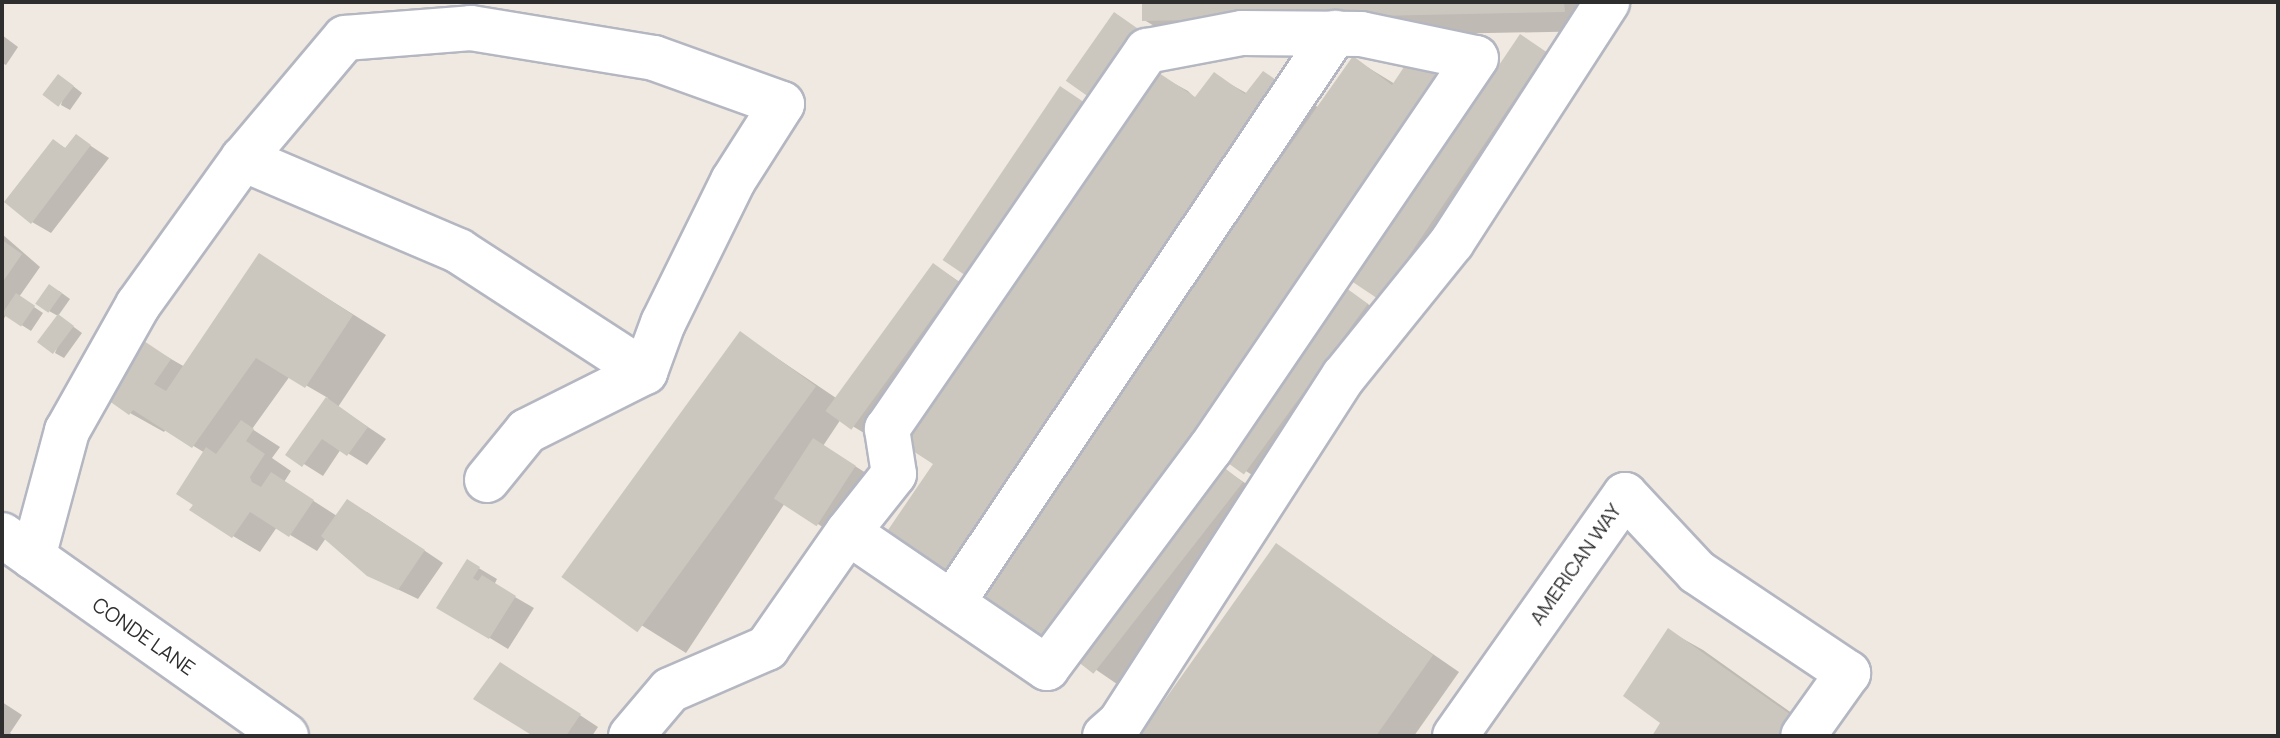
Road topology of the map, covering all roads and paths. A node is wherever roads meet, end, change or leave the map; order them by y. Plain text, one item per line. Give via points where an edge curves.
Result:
1 (1607, 2) edge
2 (1335, 33) junction
3 (243, 159) junction
4 (645, 372) junction
5 (487, 480) dead end
6 (848, 532) junction
7 (18, 546) edge
8 (952, 603) junction
9 (286, 736) edge
10 (631, 736) edge
11 (1105, 736) edge
12 (1455, 736) edge
13 (1803, 736) edge

1 - 11 street via 1452,242 1344,376 1120,723
2 - 6 street via 1242,33 1147,51 887,429 894,474
2 - 8 street
2 - 8 street via 1476,58 1210,449 1047,668
3 - 4 street via 459,251
3 - 4 street via 345,38 471,28 654,58 782,104 733,181 663,323
3 - 7 street via 138,305 67,431
4 - 5 street via 527,431
6 - 8 street
6 - 10 street via 767,648 670,690
7 - 9 street, CONDE LANE
12 - 13 street, AMERICAN WAY via 1625,495 1697,572 1848,673

